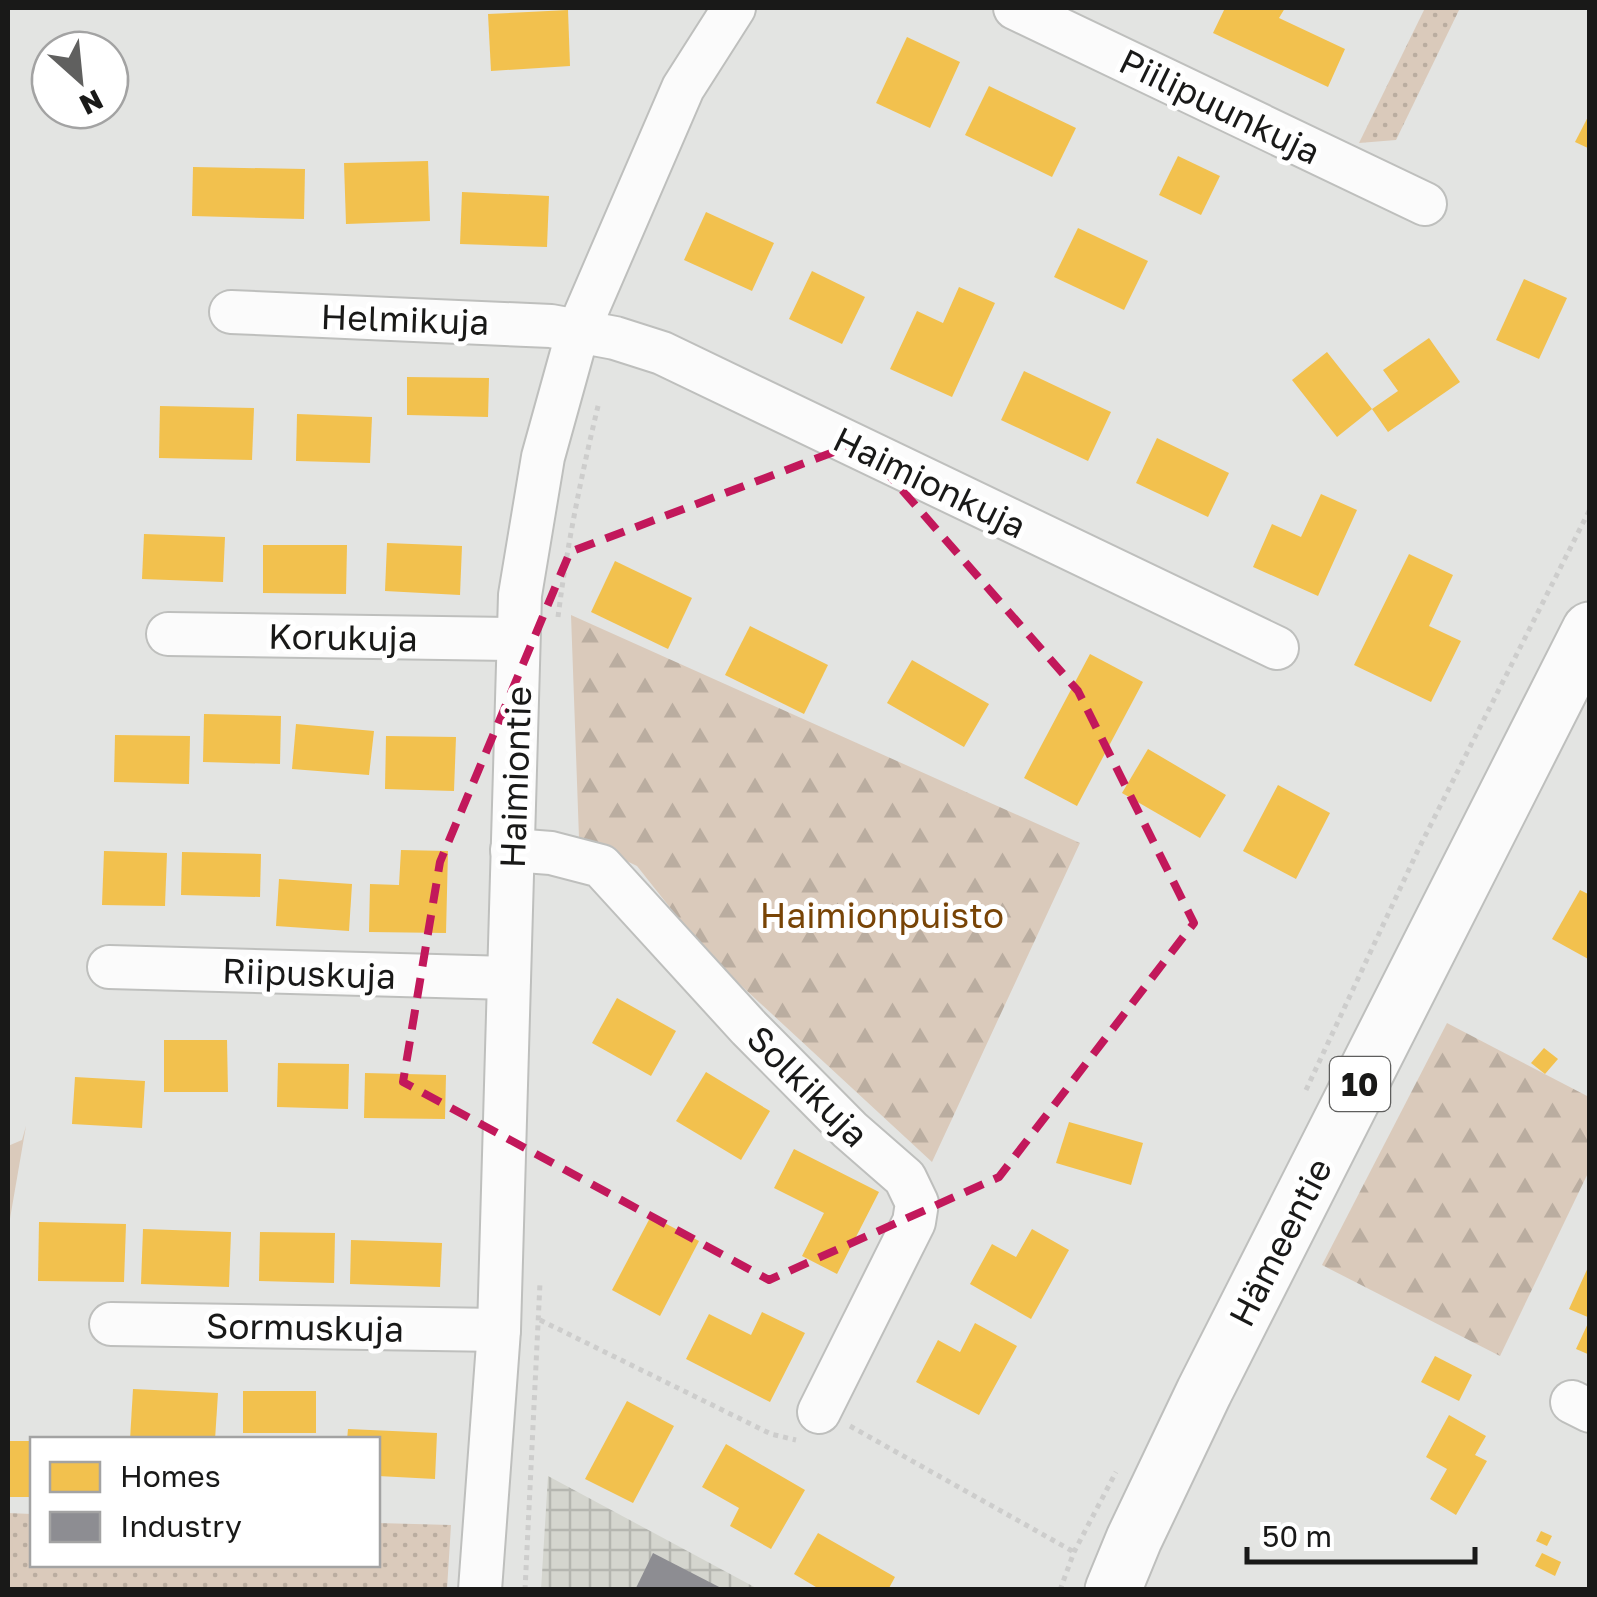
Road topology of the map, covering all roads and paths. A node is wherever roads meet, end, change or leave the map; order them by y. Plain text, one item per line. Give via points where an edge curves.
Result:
1 (734, 8) edge
2 (1015, 8) edge
3 (1424, 204) dead end
4 (231, 312) dead end
5 (596, 334) junction
6 (1590, 509) edge
7 (558, 620) dead end
8 (1590, 630) edge
9 (168, 634) dead end
10 (518, 639) junction
11 (1277, 648) dead end
12 (512, 850) junction
13 (109, 967) dead end
14 (509, 978) junction
15 (1300, 1102) dead end
16 (540, 1282) dead end
17 (111, 1324) dead end
18 (499, 1330) junction
19 (819, 1412) dead end
20 (1120, 1464) dead end
21 (480, 1590) edge
22 (525, 1590) edge
23 (1060, 1590) edge
24 (1113, 1590) edge

1 - 5 street, Haimiontie via 682,88
2 - 3 street, Piilipuunkuja
4 - 5 street, Helmikuja via 551,326
5 - 7 path via 588,446
5 - 10 street, Haimiontie via 543,456
5 - 11 street, Haimionkuja via 662,354
6 - 15 path
8 - 24 highway, Hämeentie / 10 via 1212,1374
9 - 10 street, Korukuja
10 - 12 street, Haimiontie
12 - 14 street, Haimiontie
12 - 19 street, Solkikuja via 601,866 750,1028 905,1178 917,1203 914,1222
13 - 14 street, Riipuskuja
14 - 18 street, Haimiontie
16 - 22 path
17 - 18 street, Sormuskuja
18 - 21 street, Haimiontie
20 - 23 path

